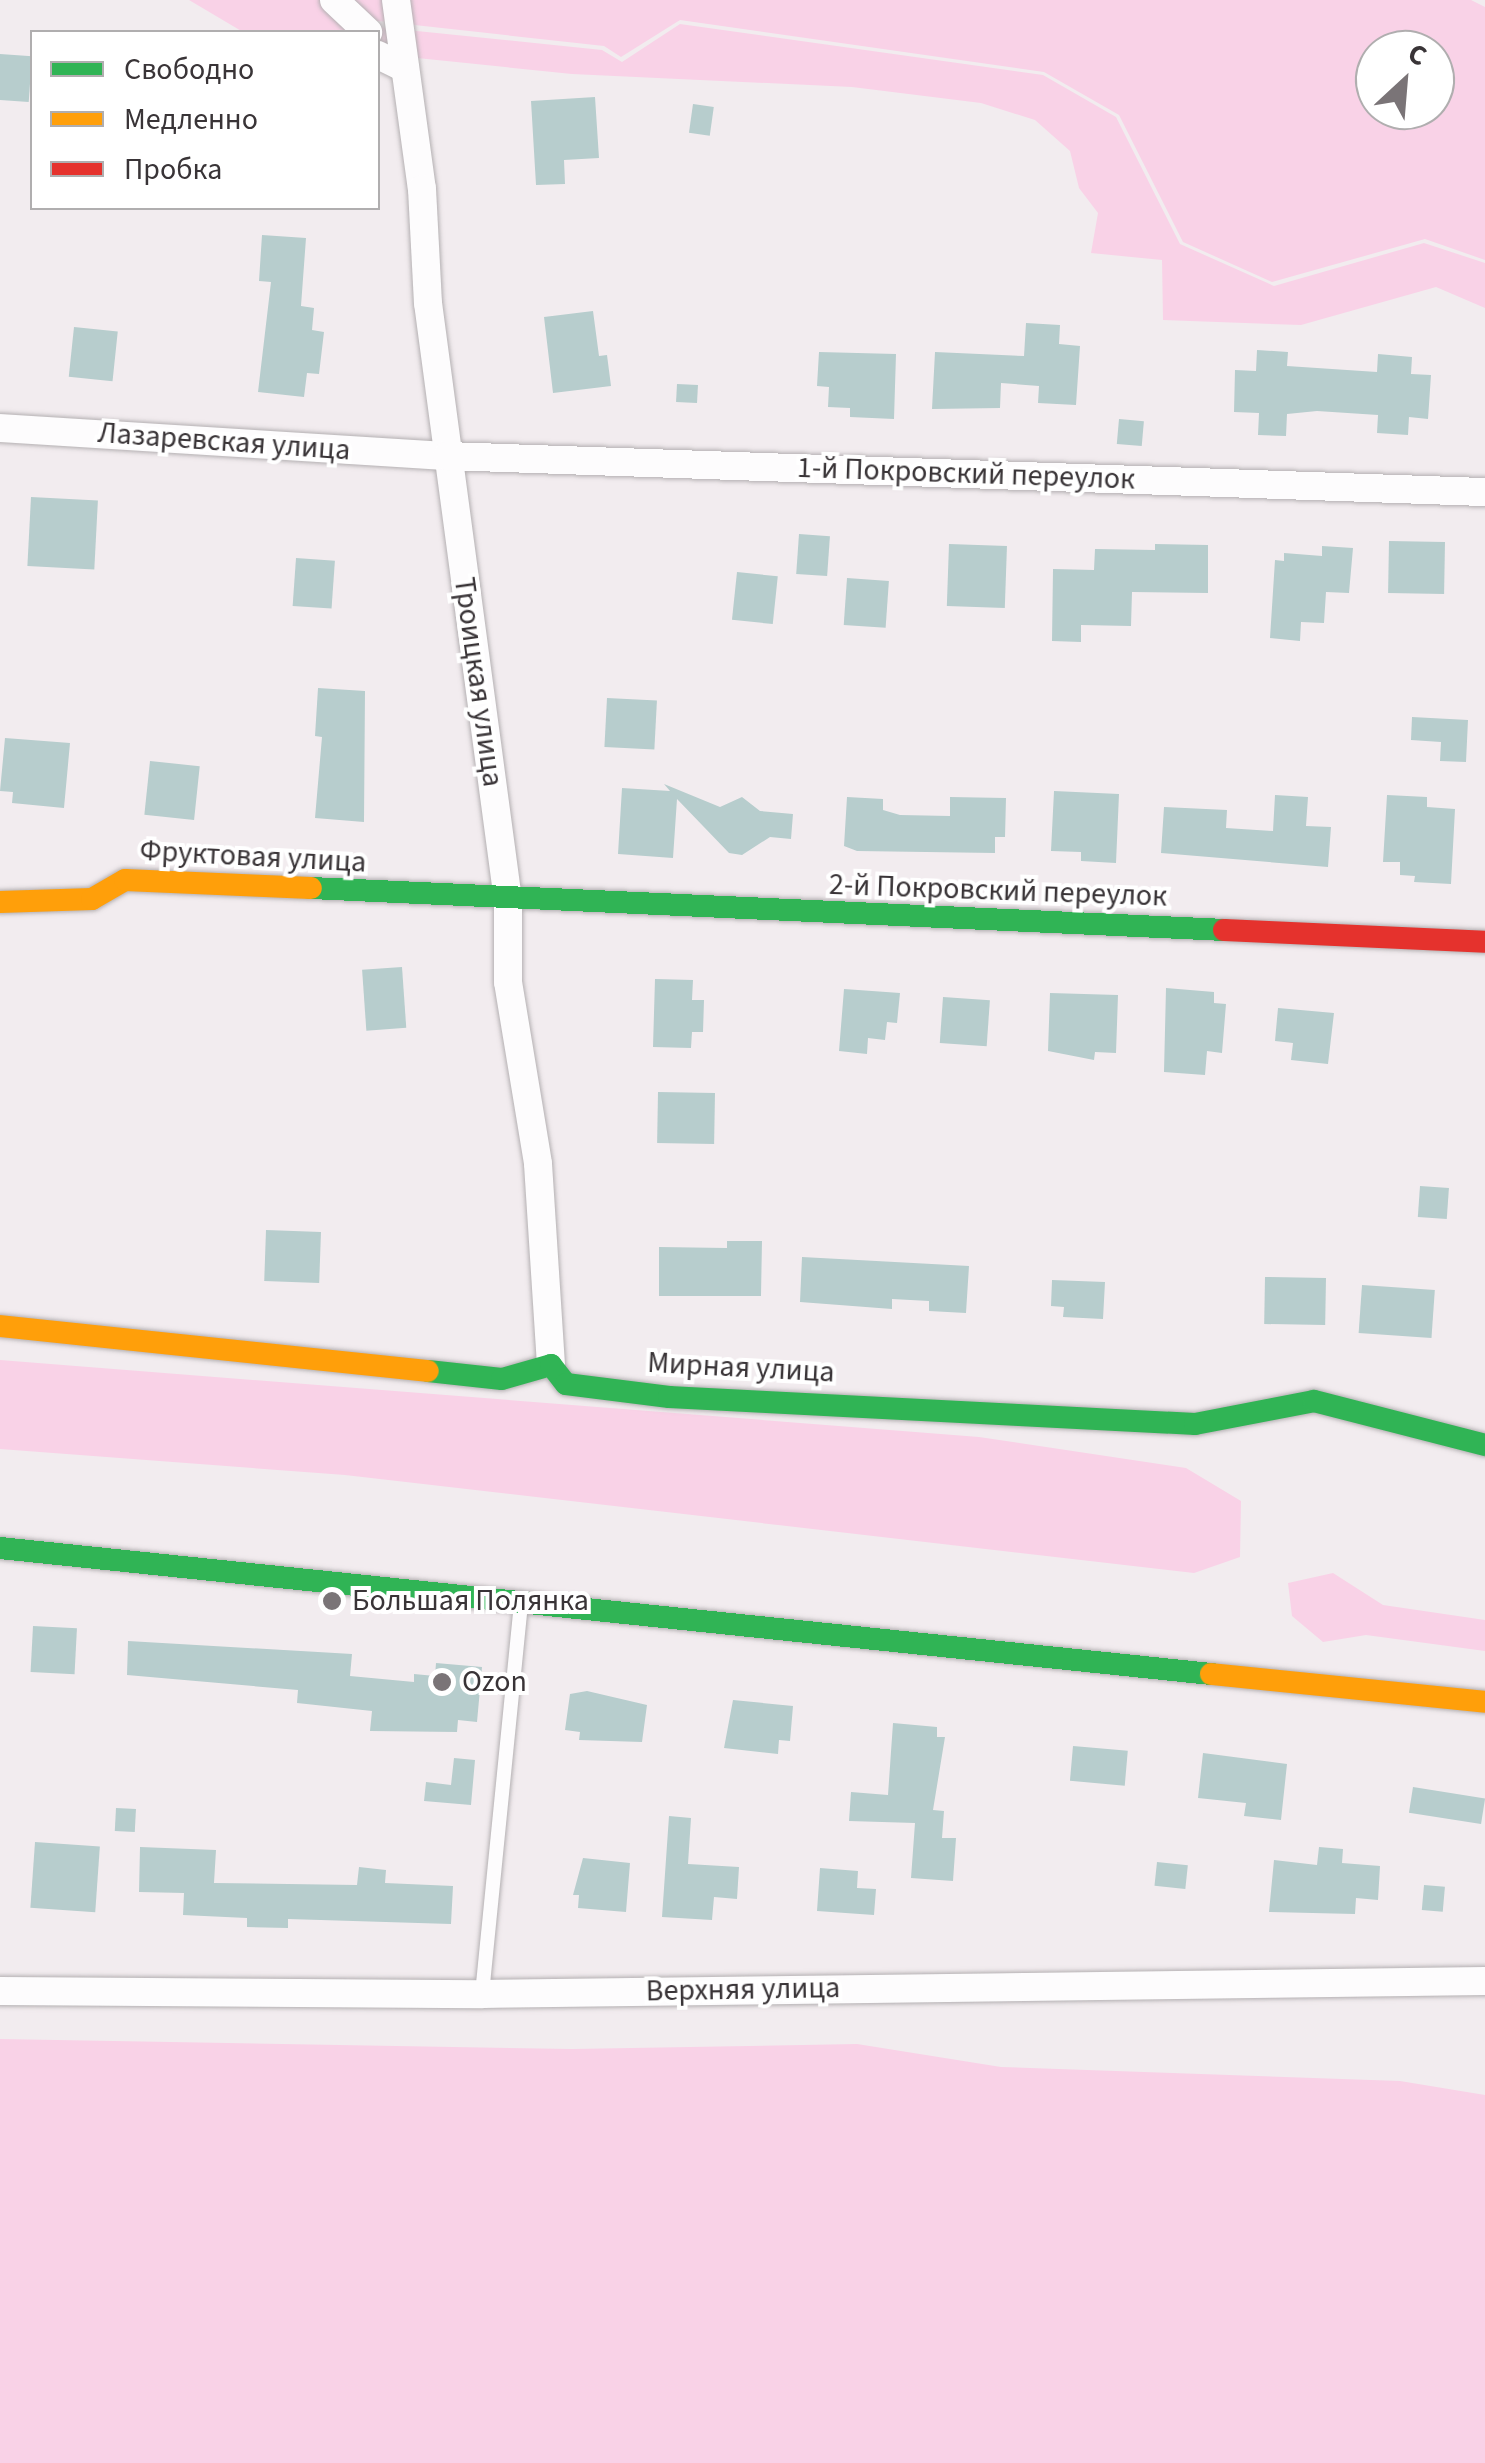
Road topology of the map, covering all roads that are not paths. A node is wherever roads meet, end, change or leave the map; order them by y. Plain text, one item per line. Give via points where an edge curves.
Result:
1 (334, 0) edge
2 (396, 0) edge
3 (366, 30) edge
4 (380, 56) edge
5 (405, 68) junction
6 (0, 428) edge
7 (447, 456) junction
8 (1485, 492) edge
9 (508, 900) junction
10 (0, 902) edge
11 (1485, 942) edge
12 (0, 1326) edge
13 (551, 1365) junction
14 (1485, 1446) edge
15 (0, 1548) edge
16 (521, 1603) junction
17 (1485, 1702) edge
18 (1485, 1981) edge
19 (0, 1991) edge
20 (482, 1994) junction

1 - 3 street
2 - 5 street, Троицкая улица
4 - 5 street
5 - 7 street, Троицкая улица
6 - 7 street, Лазаревская улица
7 - 8 street, 1-й Покровский переулок
7 - 9 street, Троицкая улица
9 - 10 street, Фруктовая улица via 125,880 92,899
9 - 11 street, 2-й Покровский переулок
9 - 13 street, Троицкая улица via 508,982 538,1164
12 - 13 street via 502,1379
13 - 14 street, Мирная улица via 566,1384 669,1396 1195,1424 1314,1401
15 - 16 street
16 - 17 street
16 - 20 lane
18 - 20 street, Верхняя улица
19 - 20 street, Верхняя улица

